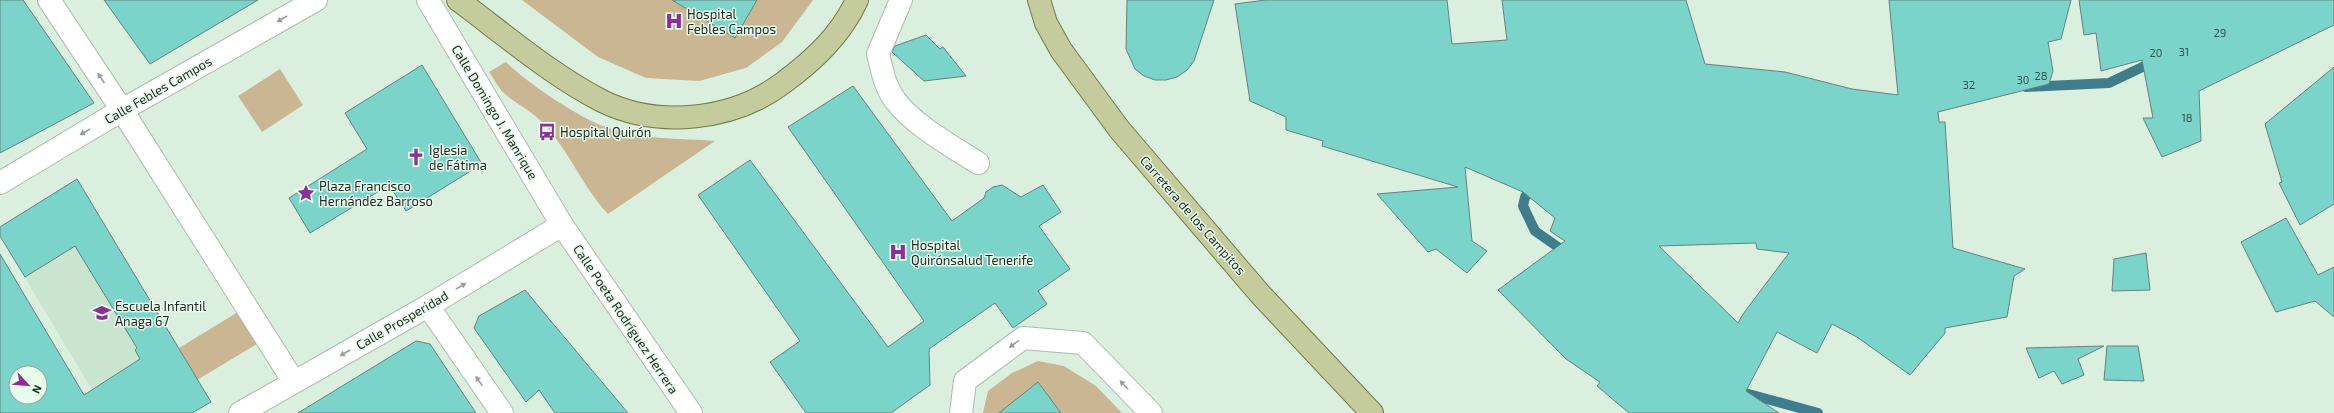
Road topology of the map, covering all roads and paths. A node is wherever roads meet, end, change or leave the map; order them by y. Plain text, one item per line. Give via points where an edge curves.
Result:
1 (49, 0) edge
2 (316, 0) edge
3 (428, 0) edge
4 (458, 0) edge
5 (857, 0) edge
6 (901, 0) edge
7 (1038, 0) edge
8 (122, 110) junction
9 (978, 163) dead end
10 (0, 183) edge
11 (562, 225) junction
12 (428, 306) junction
13 (294, 382) junction
14 (240, 413) edge
15 (502, 413) edge
16 (690, 413) edge
17 (960, 413) edge
18 (1151, 413) edge
19 (1372, 413) edge

8 -> 1 street
2 -> 8 street, Calle Febles Campos
3 - 11 street, Calle Domingo J. Manrique
4 - 5 main road via 562,77 604,101 640,114 686,117 722,112 770,92 824,50
6 - 9 street via 878,54 888,88 895,101 922,126
7 - 19 main road, Carretera de los Campitos via 1046,23 1062,50 1119,129 1260,294
8 -> 10 street, Calle Febles Campos
8 - 13 street
12 -> 11 street, Calle Prosperidad
11 - 16 street, Calle Poeta Rodríguez Herrera
12 -> 13 street, Calle Prosperidad
15 -> 12 street
13 - 14 street, Calle Prosperidad
18 -> 17 street via 1083,343 1023,338 965,381

